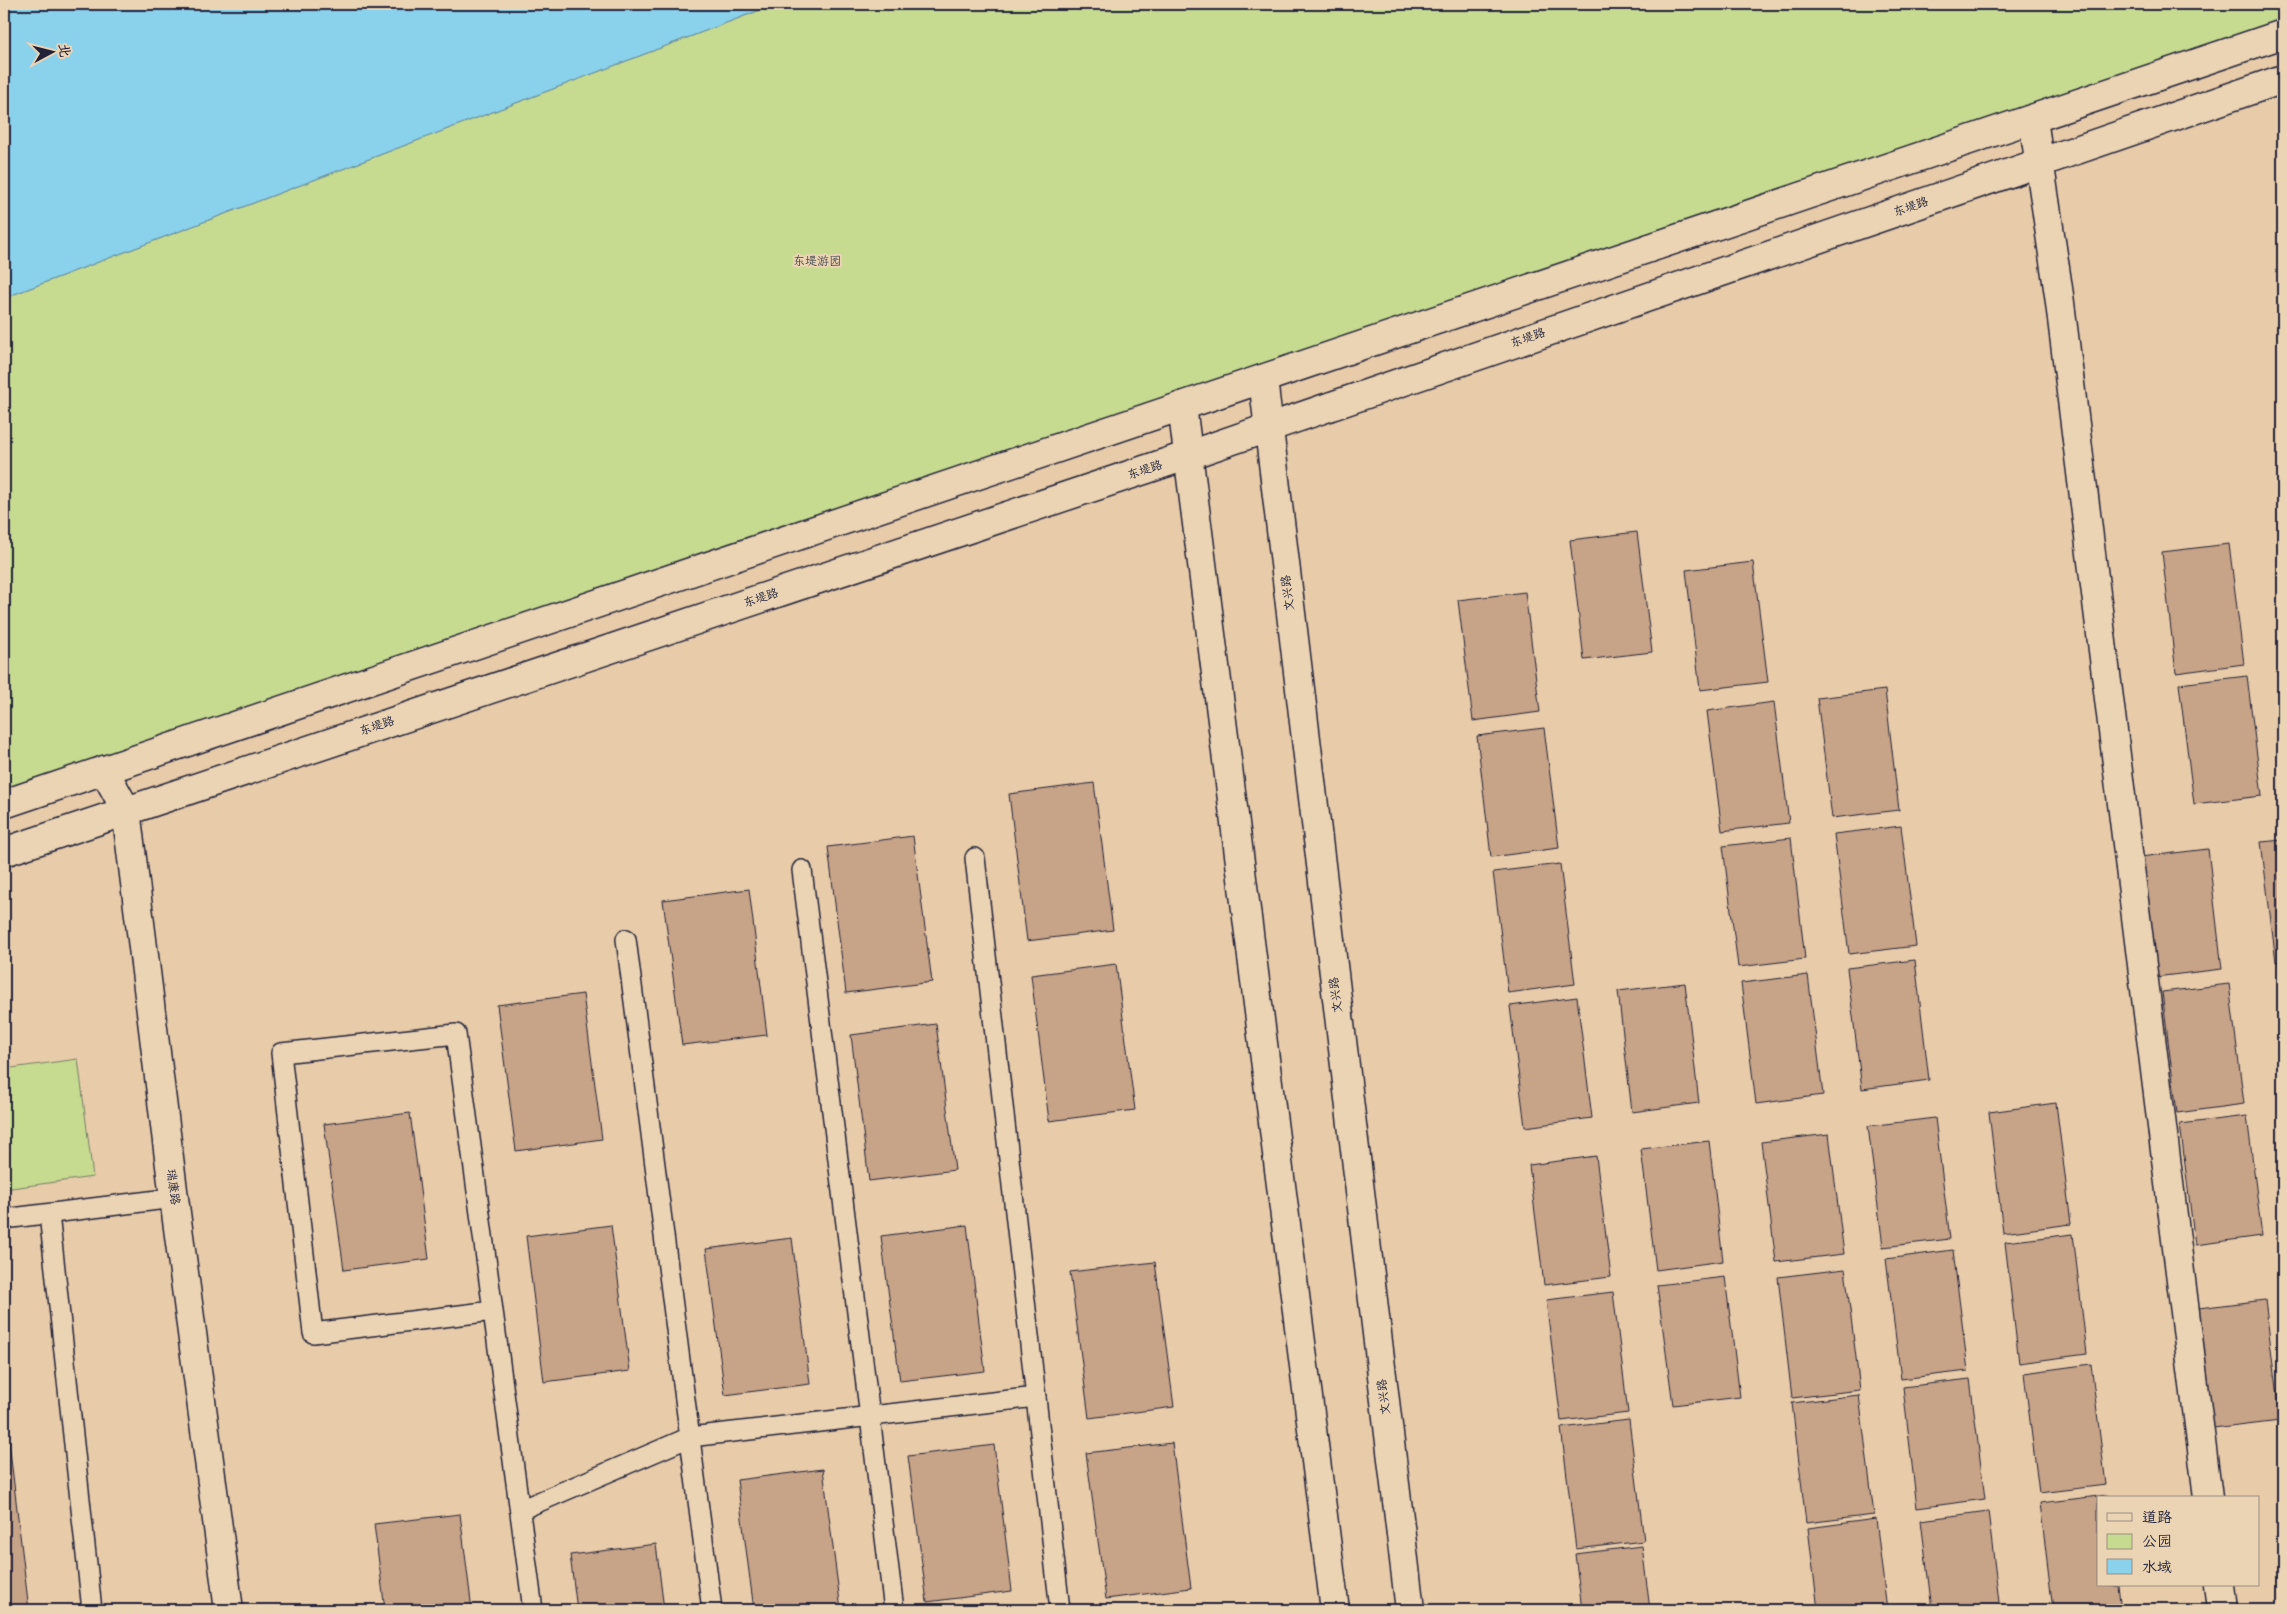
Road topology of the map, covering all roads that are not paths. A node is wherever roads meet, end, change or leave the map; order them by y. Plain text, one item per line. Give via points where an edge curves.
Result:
1 (2283, 34) edge
2 (2283, 79) edge
3 (2033, 119) junction
4 (2041, 162) junction
5 (1263, 379) junction
6 (1182, 406) junction
7 (1268, 427) junction
8 (1189, 455) junction
9 (104, 770) junction
10 (4, 804) edge
11 (126, 810) junction
12 (4, 852) edge
13 (975, 858) dead end
14 (802, 870) dead end
15 (626, 939) dead end
16 (174, 1198) junction
17 (48, 1214) junction
18 (4, 1219) edge
19 (493, 1311) junction
20 (1036, 1397) junction
21 (869, 1416) junction
22 (690, 1437) junction
23 (2208, 1496) edge
24 (520, 1510) junction
25 (2219, 1586) edge
26 (92, 1610) edge
27 (229, 1610) edge
28 (533, 1610) edge
29 (712, 1610) edge
30 (894, 1610) edge
31 (1060, 1610) edge
32 (1334, 1610) edge
33 (1410, 1610) edge
34 (2222, 1610) edge

1 - 3 main road
2 - 4 main road, 东堤路
3 - 4 main road
3 - 5 main road
4 - 7 main road, 东堤路
4 - 23 main road
5 - 6 main road
5 - 7 main road, 文兴路
6 - 8 main road
6 - 9 main road
7 - 8 main road, 东堤路
7 - 33 main road, 文兴路
8 - 11 main road, 东堤路
8 - 32 main road
9 - 10 main road
9 - 11 main road, 瑞康路
11 - 12 main road, 东堤路
11 - 16 main road, 瑞康路
13 - 20 lane
14 - 21 lane
15 - 22 lane
16 - 17 lane
16 - 27 main road, 瑞康路
17 - 18 lane
17 - 26 lane
19 - 19 lane via 313,1333 281,1053 456,1034
19 - 24 lane
20 - 21 lane
20 - 31 lane
21 - 22 lane
21 - 30 lane
22 - 24 lane
22 - 29 lane
24 - 28 lane
25 - 34 main road

